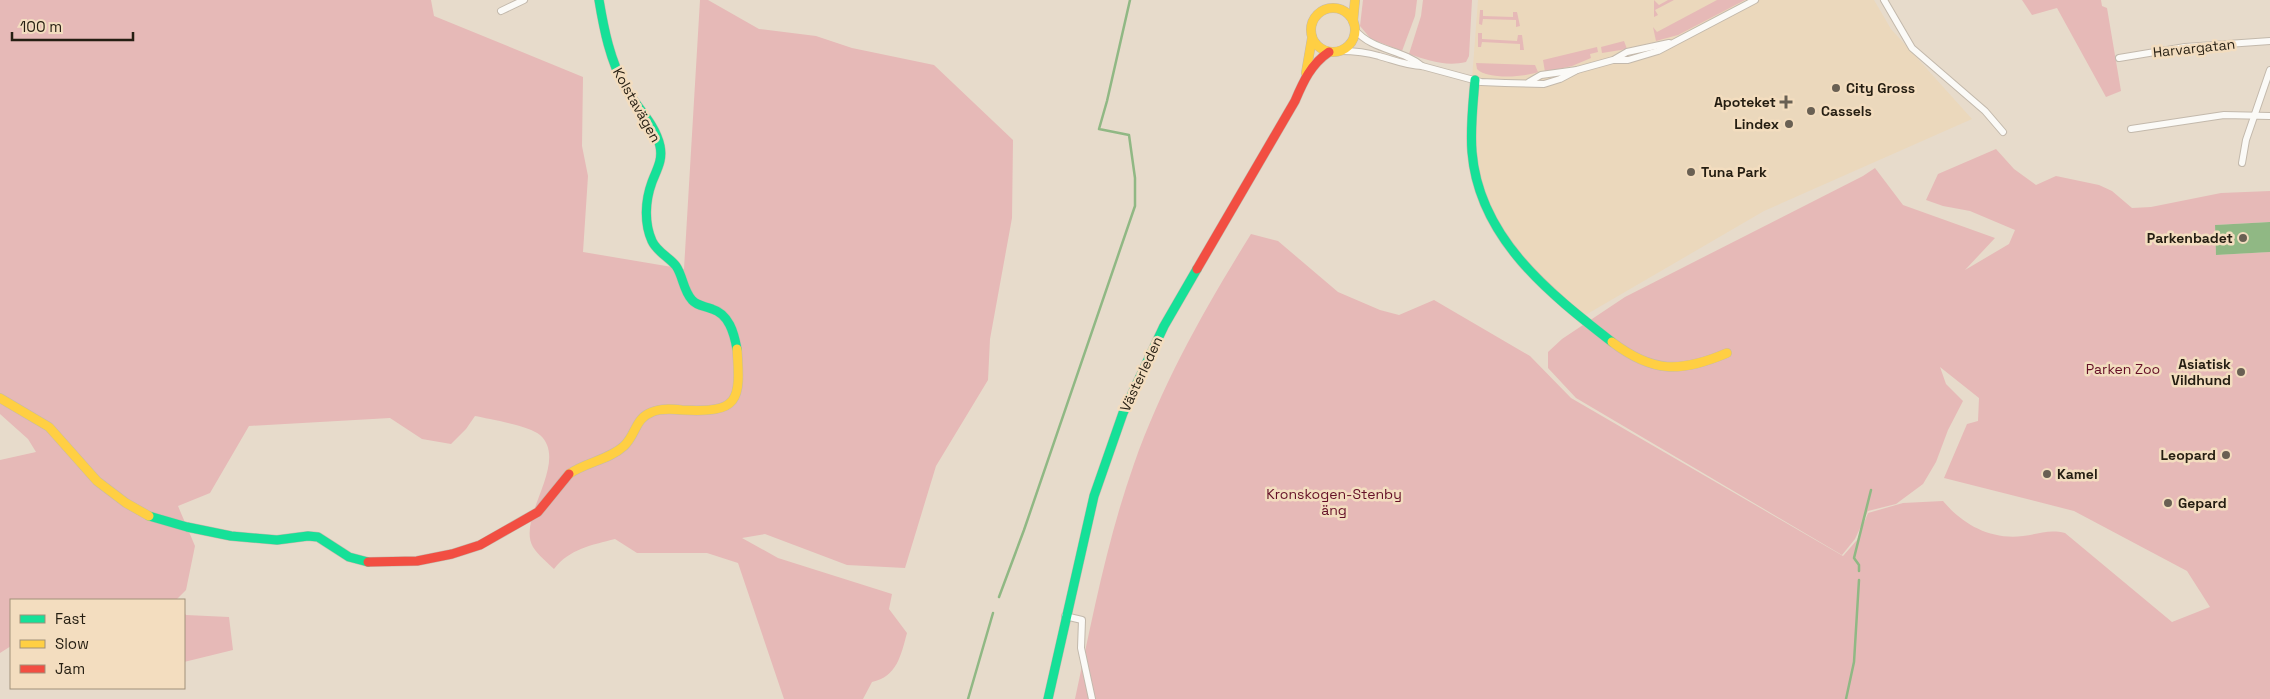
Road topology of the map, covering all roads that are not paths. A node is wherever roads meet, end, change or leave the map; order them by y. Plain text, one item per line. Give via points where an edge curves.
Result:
1 (524, 0) edge
2 (599, 0) edge
3 (1344, 0) edge
4 (1355, 0) edge
5 (1755, 0) edge
6 (1884, 0) edge
7 (1332, 8) junction
8 (501, 11) dead end
9 (1354, 25) junction
10 (1312, 38) junction
11 (2270, 42) edge
12 (1340, 51) junction
13 (1329, 52) junction
14 (2119, 58) dead end
15 (1422, 66) junction
16 (2270, 70) edge
17 (1306, 77) junction
18 (1475, 80) junction
19 (2254, 115) junction
20 (2270, 116) edge
21 (2131, 129) dead end
22 (2003, 132) dead end
23 (2242, 163) dead end
24 (1727, 353) dead end
25 (0, 398) edge
26 (1065, 616) junction
27 (1048, 699) edge
28 (1092, 699) edge

1 - 8 street
2 - 25 street, Kolstavägen via 617,70 660,146 660,163 648,199 651,240 655,248 676,266 689,298 695,304 720,312 732,328 738,393 731,405 717,410 664,409 644,416 622,448 569,474 548,502 535,513 470,550 377,564 347,556 319,538 279,540 217,535 141,512 84,468 55,432
3 - 7 street
4 - 9 street
5 - 18 street via 1673,43 1627,52 1544,84
6 - 22 street via 1912,48 1985,111
7 - 9 street via 1343,10
7 - 10 street via 1322,10 1314,18 1310,28
9 - 12 street via 1351,43
9 - 15 street via 1371,43 1415,60
10 - 13 street via 1319,48
10 - 17 street, Västerleden
11 - 14 street, Harvargatan via 2185,47
12 - 13 street
12 - 15 street via 1357,51
13 - 17 street, Västerleden via 1316,61
15 - 18 street
16 - 19 street
17 - 26 street, Västerleden via 1164,326 1136,383 1094,496
18 - 24 street via 1472,136 1476,178 1492,224 1518,261 1564,303 1636,359 1678,368 1708,362
19 - 20 street
19 - 21 street
19 - 23 street
26 - 27 street, Västerleden
26 - 28 street via 1082,620 1080,648

